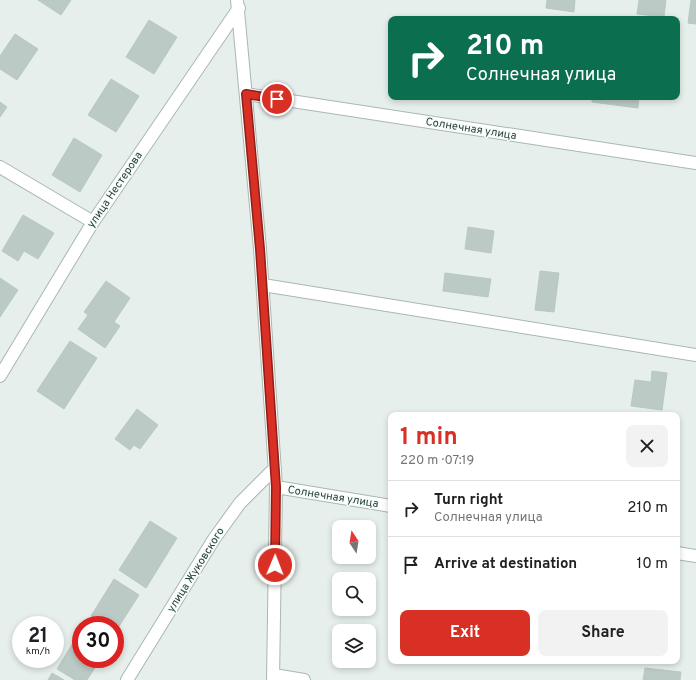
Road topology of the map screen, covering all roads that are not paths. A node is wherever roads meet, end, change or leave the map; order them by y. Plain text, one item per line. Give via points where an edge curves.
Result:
1 (238, 4) edge
2 (246, 94) junction
3 (696, 163) edge
4 (0, 167) edge
5 (93, 222) junction
6 (263, 285) junction
7 (696, 355) edge
8 (0, 376) edge
9 (275, 468) junction
10 (276, 487) junction
11 (388, 506) edge
12 (680, 553) edge
13 (696, 556) edge
14 (274, 677) edge
15 (128, 680) edge
16 (304, 680) edge

1 - 2 street
1 - 5 street, улица Нестерова
2 - 3 street, Солнечная улица
2 - 6 street
4 - 5 street
5 - 8 street, улица Нестерова
6 - 7 street
6 - 9 street
9 - 10 street
9 - 15 street, улица Жуковского via 240,503 214,539
10 - 11 street, Солнечная улица
10 - 14 street
12 - 13 street
14 - 16 street

